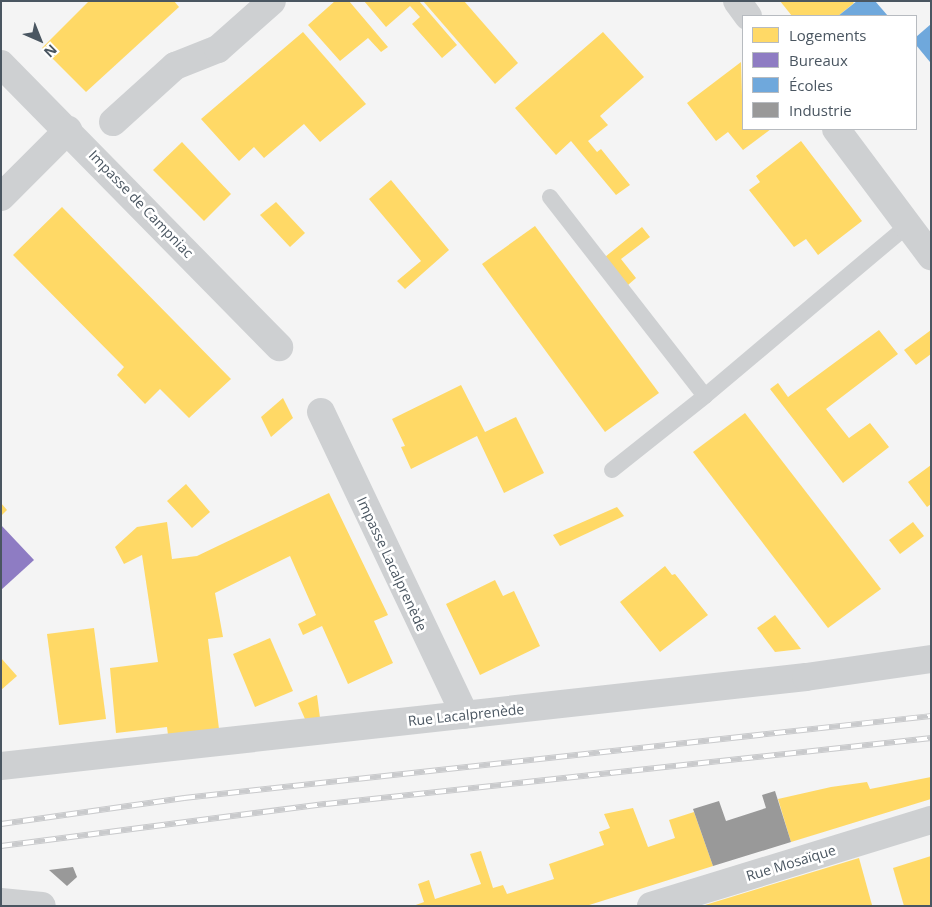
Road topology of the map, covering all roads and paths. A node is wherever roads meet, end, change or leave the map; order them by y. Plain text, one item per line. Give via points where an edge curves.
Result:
1 (272, 1) edge
2 (737, 1) edge
3 (747, 15) edge
4 (1, 64) edge
5 (113, 122) dead end
6 (68, 130) junction
7 (837, 130) edge
8 (550, 197) dead end
9 (1, 198) edge
10 (909, 224) junction
11 (931, 256) edge
12 (279, 347) dead end
13 (705, 396) junction
14 (321, 412) dead end
15 (612, 470) dead end
16 (931, 659) edge
17 (464, 715) junction
18 (1, 766) edge
19 (931, 820) edge
20 (1, 902) edge
21 (42, 906) edge
22 (651, 906) edge

1 - 5 street via 218,48 175,66
2 - 3 street
4 - 6 street, Impasse de Campniac
6 - 9 street
6 - 12 street, Impasse de Campniac
7 - 10 street
8 - 13 lane
10 - 11 street
10 - 13 lane
13 - 15 lane
14 - 17 street, Impasse Lacalprenède
16 - 17 street, Rue Lacalprenède via 806,677
17 - 18 street, Rue Lacalprenède
19 - 22 street, Rue Mosaïque
20 - 21 street

